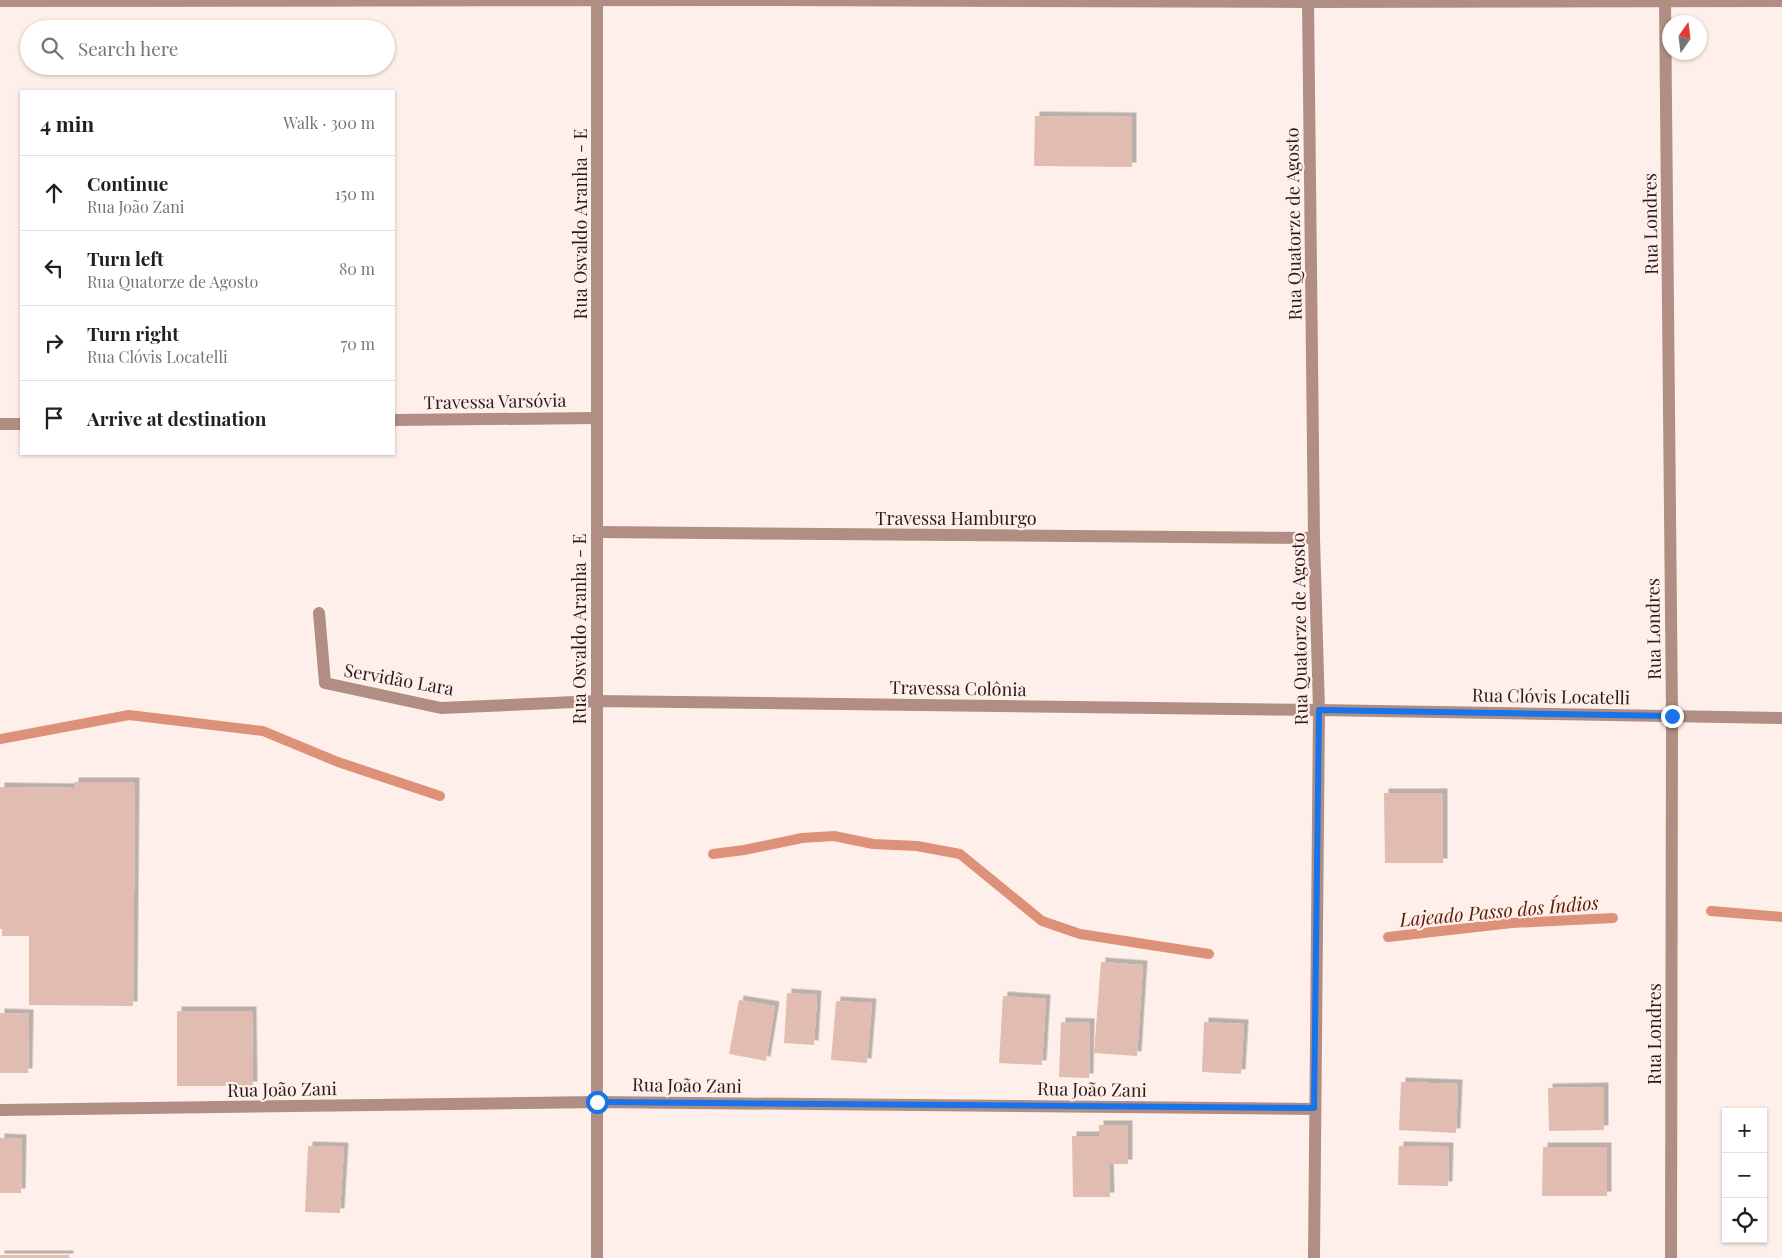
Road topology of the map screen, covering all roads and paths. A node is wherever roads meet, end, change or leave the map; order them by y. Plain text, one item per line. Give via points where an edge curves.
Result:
1 (241, 0) edge
2 (597, 0) edge
3 (1665, 0) edge
4 (0, 1) edge
5 (1308, 1) edge
6 (1782, 1) edge
7 (597, 418) junction
8 (395, 420) edge
9 (0, 424) edge
10 (20, 424) edge
11 (597, 532) junction
12 (1314, 538) junction
13 (320, 613) dead end
14 (597, 701) junction
15 (1319, 710) junction
16 (1672, 716) junction
17 (1782, 718) edge
18 (597, 1102) junction
19 (1314, 1108) junction
20 (0, 1110) edge
21 (597, 1258) edge
22 (1314, 1258) edge
23 (1671, 1258) edge

1 - 2 street
1 - 4 street
2 - 5 street
2 - 7 street, Rua Osvaldo Aranha - E
3 - 5 street
3 - 6 street
3 - 16 street, Rua Londres
5 - 12 street, Rua Quatorze de Agosto
7 - 8 street, Travessa Varsóvia
7 - 11 street, Rua Osvaldo Aranha - E
9 - 10 street
11 - 12 street, Travessa Hamburgo
11 - 14 street, Rua Osvaldo Aranha - E
12 - 15 street, Rua Quatorze de Agosto
13 - 14 street, Servidão Lara via 325,683 441,708
14 - 15 street, Travessa Colônia
14 - 18 street, Rua Osvaldo Aranha - E
15 - 16 street, Rua Clóvis Locatelli
15 - 19 street, Rua Quatorze de Agosto
16 - 17 street, Rua Clóvis Locatelli
16 - 23 street, Rua Londres
18 - 19 street, Rua João Zani
18 - 20 street, Rua João Zani
18 - 21 street, Rua Osvaldo Aranha - E
19 - 22 street, Rua Quatorze de Agosto

